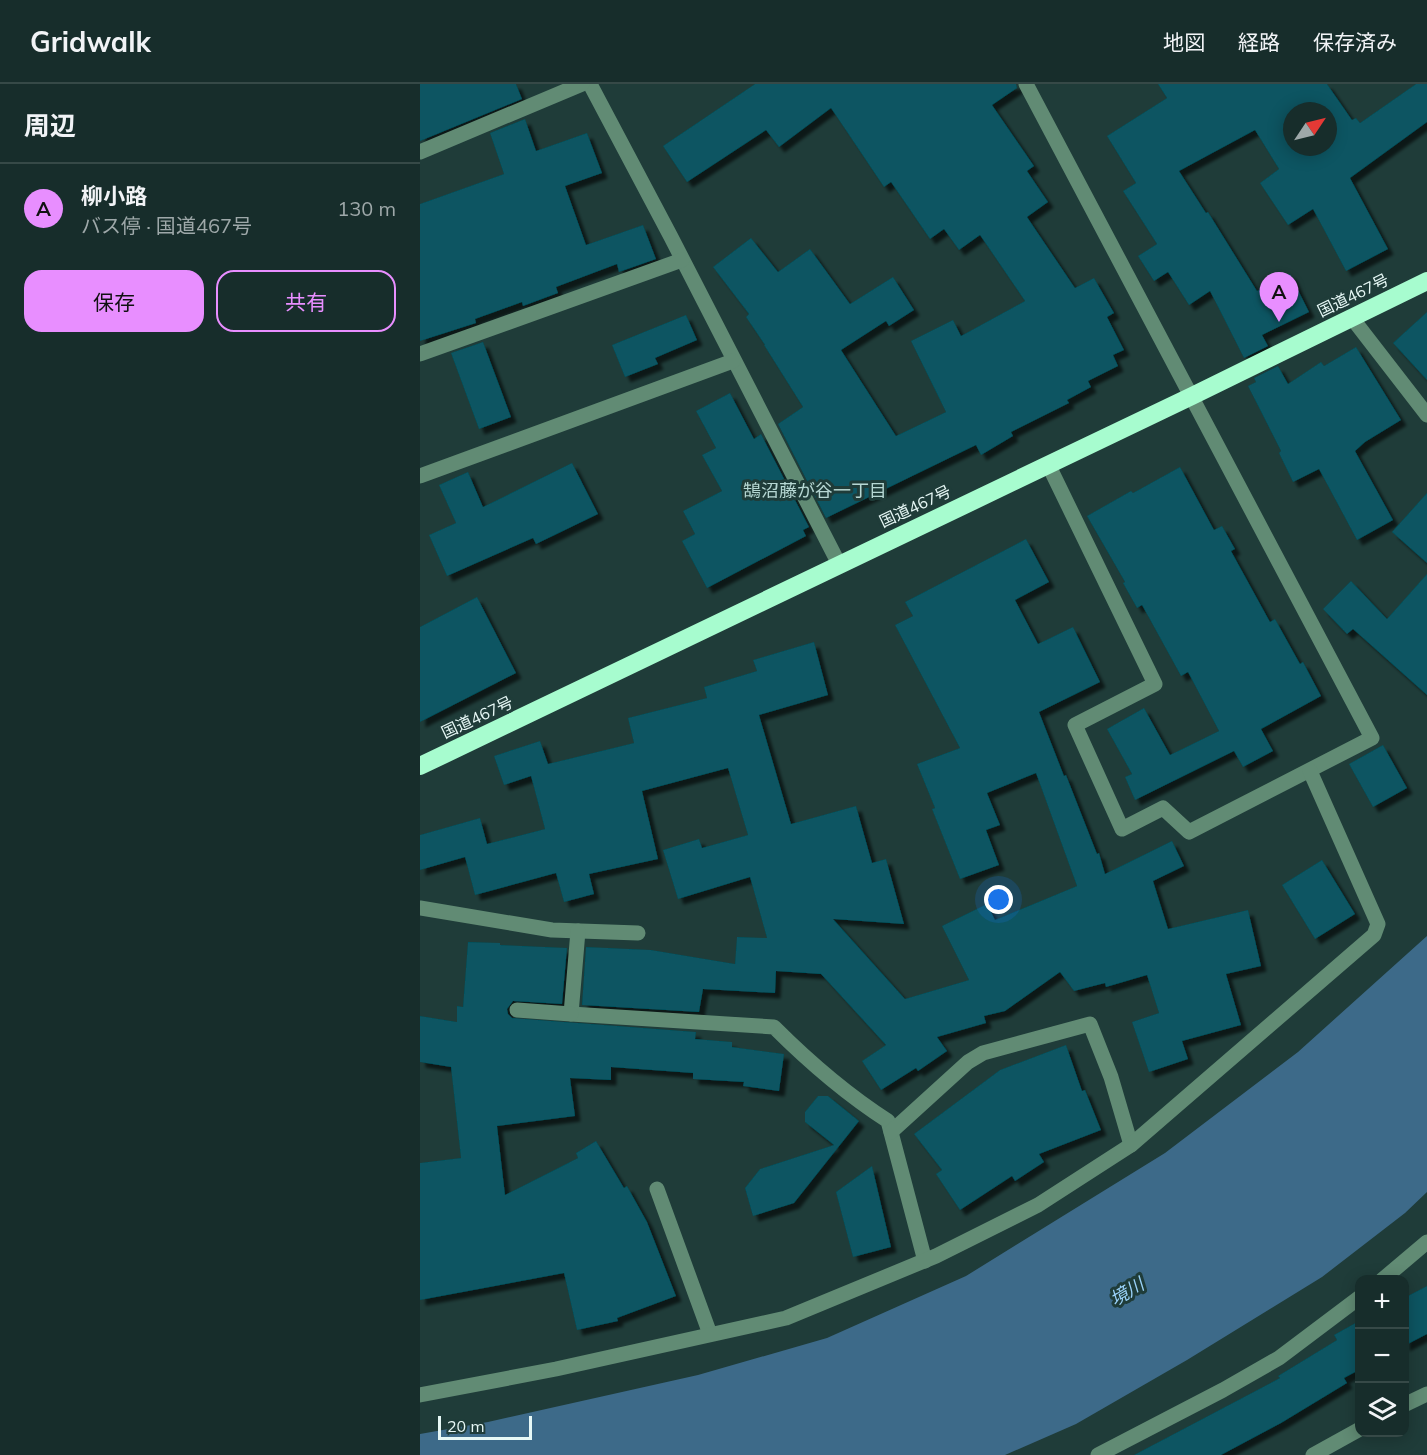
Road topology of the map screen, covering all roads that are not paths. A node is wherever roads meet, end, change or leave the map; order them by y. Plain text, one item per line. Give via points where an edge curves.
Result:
1 (582, 84) edge
2 (590, 84) edge
3 (1026, 84) edge
4 (420, 152) edge
5 (682, 260) junction
6 (1427, 281) edge
7 (1352, 318) junction
8 (420, 354) edge
9 (733, 361) junction
10 (1192, 396) junction
11 (1427, 415) edge
12 (1048, 464) junction
13 (420, 476) edge
14 (839, 564) junction
15 (420, 766) edge
16 (1310, 771) junction
17 (420, 908) edge
18 (578, 931) junction
19 (638, 933) dead end
20 (517, 1010) dead end
21 (571, 1014) junction
22 (891, 1132) junction
23 (1131, 1145) junction
24 (657, 1189) dead end
25 (1427, 1242) edge
26 (926, 1261) junction
27 (1388, 1275) edge
28 (1355, 1300) edge
29 (710, 1334) junction
30 (1427, 1394) edge
31 (420, 1395) edge
32 (1409, 1403) edge
33 (1355, 1431) edge
34 (1317, 1454) edge
35 (1098, 1455) edge

1 - 4 street
2 - 5 street
3 - 10 street
5 - 8 street
5 - 9 street
6 - 7 highway, 国道467号
7 - 10 highway, 国道467号
7 - 11 street
9 - 13 street
9 - 14 street
10 - 12 highway, 国道467号
10 - 16 street via 1372,738
12 - 14 highway, 国道467号
12 - 16 street via 1155,684 1075,725 1122,829 1164,808 1189,832
14 - 15 highway, 国道467号
16 - 23 street via 1378,924 1374,935
17 - 18 street
18 - 19 street
18 - 21 street
20 - 21 street
21 - 22 street via 774,1027 810,1062 888,1121
22 - 23 street via 975,1057 1090,1024
22 - 26 street
23 - 26 street via 1038,1205
24 - 29 street
25 - 27 street
26 - 29 street via 786,1317
28 - 35 street via 1279,1358
29 - 31 street
30 - 32 street
33 - 34 street

